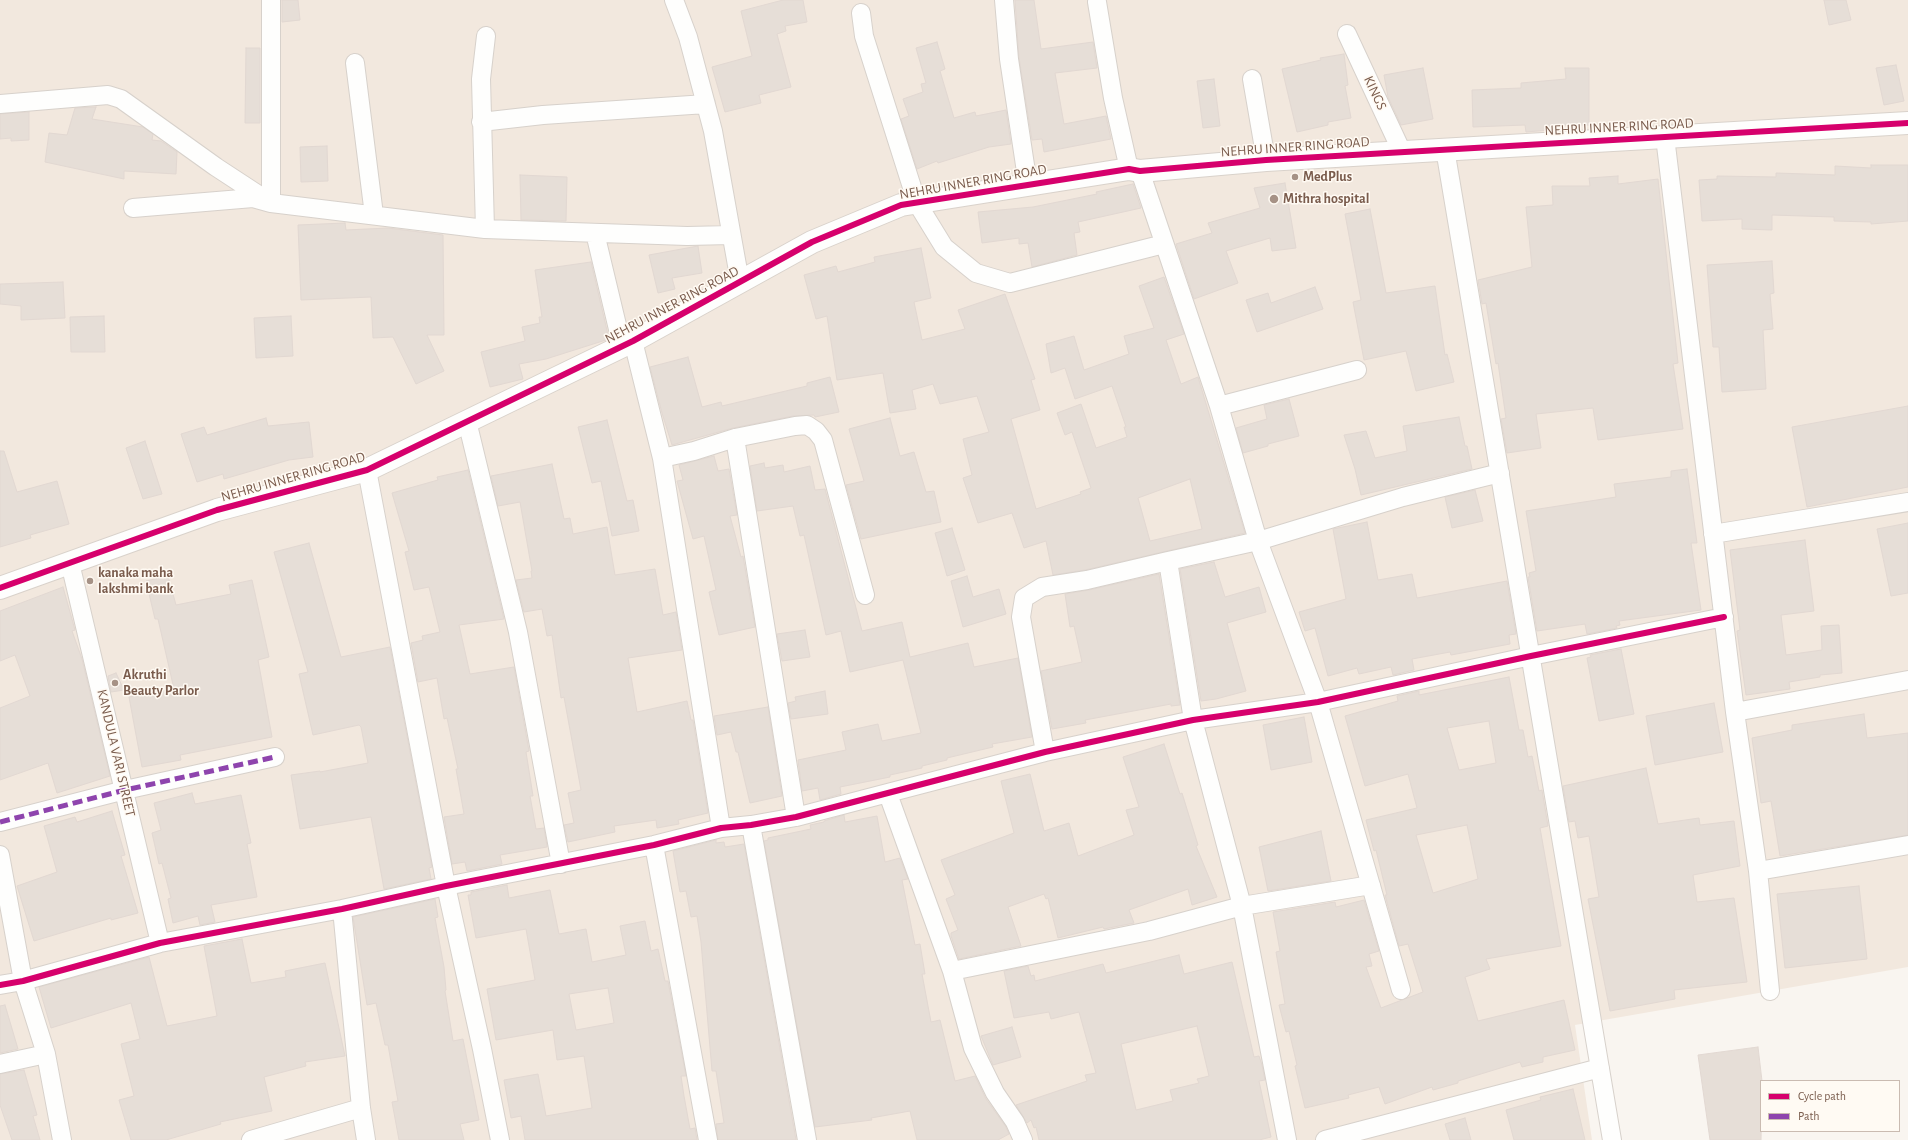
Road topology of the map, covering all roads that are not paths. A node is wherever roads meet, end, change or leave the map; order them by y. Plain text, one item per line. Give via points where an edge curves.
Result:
1 (271, 0) edge
2 (674, 0) edge
3 (1004, 0) edge
4 (1097, 2) dead end
5 (861, 13) dead end
6 (1347, 34) dead end
7 (486, 36) dead end
8 (355, 63) dead end
9 (1252, 79) dead end
10 (0, 104) edge
11 (706, 104) junction
12 (481, 122) junction
13 (1908, 122) edge
14 (1665, 136) junction
15 (1445, 149) junction
16 (1402, 152) junction
17 (1266, 160) junction
18 (1134, 170) junction
19 (1028, 185) junction
20 (271, 203) junction
21 (917, 203) junction
22 (133, 208) dead end
23 (374, 215) junction
24 (485, 229) junction
25 (595, 233) junction
26 (731, 235) junction
27 (1164, 244) junction
28 (740, 282) junction
29 (627, 344) junction
30 (1357, 370) dead end
31 (1219, 406) junction
32 (467, 422) junction
33 (735, 438) junction
34 (662, 458) junction
35 (367, 470) junction
36 (1500, 473) junction
37 (1908, 502) edge
38 (1713, 534) junction
39 (1258, 541) junction
40 (1168, 561) junction
41 (70, 563) junction
42 (0, 588) edge
43 (866, 595) dead end
44 (1724, 617) junction
45 (1531, 656) junction
46 (1908, 680) edge
47 (1318, 702) junction
48 (1735, 712) junction
49 (1193, 720) junction
50 (1045, 752) junction
51 (275, 758) dead end
52 (125, 790) junction
53 (888, 794) junction
54 (796, 817) junction
55 (0, 822) edge
56 (751, 825) junction
57 (721, 828) junction
58 (654, 845) junction
59 (1908, 845) edge
60 (0, 855) edge
61 (561, 864) junction
62 (1758, 871) junction
63 (1371, 885) junction
64 (446, 886) junction
65 (1242, 906) junction
66 (342, 909) junction
67 (160, 943) junction
68 (952, 971) junction
69 (23, 980) junction
70 (0, 985) edge
71 (1401, 990) dead end
72 (1770, 991) dead end
73 (46, 1054) junction
74 (0, 1064) edge
75 (1600, 1068) junction
76 (361, 1108) junction
77 (62, 1140) edge
78 (251, 1140) edge
79 (366, 1140) edge
80 (500, 1140) edge
81 (708, 1140) edge
82 (807, 1140) edge
83 (1023, 1140) edge
84 (1287, 1140) edge
85 (1325, 1140) edge
86 (1612, 1140) edge

1 - 20 street
2 - 11 street via 688,37
3 - 19 street via 1009,59
4 - 18 street via 1113,98
5 - 21 street via 864,36
6 - 16 street, KINGS
7 - 12 street via 481,79
8 - 23 street
9 - 17 street
10 - 20 street via 108,95 121,100
11 - 12 street via 543,115
11 - 26 street
12 - 24 street
13 - 14 street, NEHRU INNER RING ROAD
14 - 15 street, NEHRU INNER RING ROAD
14 - 38 street
15 - 16 street, NEHRU INNER RING ROAD
15 - 36 street
16 - 17 street, NEHRU INNER RING ROAD
17 - 18 street, NEHRU INNER RING ROAD
18 - 19 street, NEHRU INNER RING ROAD
18 - 27 street
19 - 21 street, NEHRU INNER RING ROAD
20 - 22 street via 253,198
20 - 23 street
21 - 27 street via 944,247 976,274 1010,283
21 - 28 street, NEHRU INNER RING ROAD via 901,205 812,242
23 - 24 street
24 - 25 street
25 - 26 street
25 - 29 street
26 - 28 street
27 - 31 street
28 - 29 street, NEHRU INNER RING ROAD
29 - 32 street, NEHRU INNER RING ROAD
29 - 34 street
30 - 31 street
31 - 39 street
32 - 35 street, NEHRU INNER RING ROAD
32 - 61 street via 518,632
33 - 34 street
33 - 43 street via 795,426 807,425 816,431 823,440
33 - 54 street
34 - 57 street
35 - 41 street, NEHRU INNER RING ROAD via 217,510
35 - 64 street
36 - 39 street via 1403,497
36 - 45 street
37 - 38 street
38 - 44 street
39 - 40 street
39 - 47 street
40 - 49 street
40 - 50 street via 1087,580 1042,587 1024,598 1020,617
41 - 42 street, NEHRU INNER RING ROAD
41 - 52 street, KANDULA VARI STREET
44 - 45 street
44 - 48 street
45 - 47 street
45 - 75 street
46 - 48 street
47 - 49 street
47 - 63 street
48 - 62 street
49 - 50 street
49 - 65 street
50 - 53 street
51 - 52 street
52 - 55 street
52 - 67 street, KANDULA VARI STREET
53 - 54 street
53 - 68 street
54 - 56 street
56 - 57 street
56 - 82 street
57 - 58 street
58 - 61 street
58 - 81 street
59 - 62 street
60 - 69 street
61 - 64 street
62 - 72 street
63 - 65 street
63 - 71 street
64 - 66 street
64 - 80 street
65 - 68 street via 1149,932
65 - 84 street
66 - 67 street
66 - 76 street
67 - 69 street
68 - 83 street via 973,1048 995,1093 1015,1122
69 - 70 street
69 - 73 street
73 - 74 street
73 - 77 street
75 - 85 street
75 - 86 street
76 - 78 street
76 - 79 street

